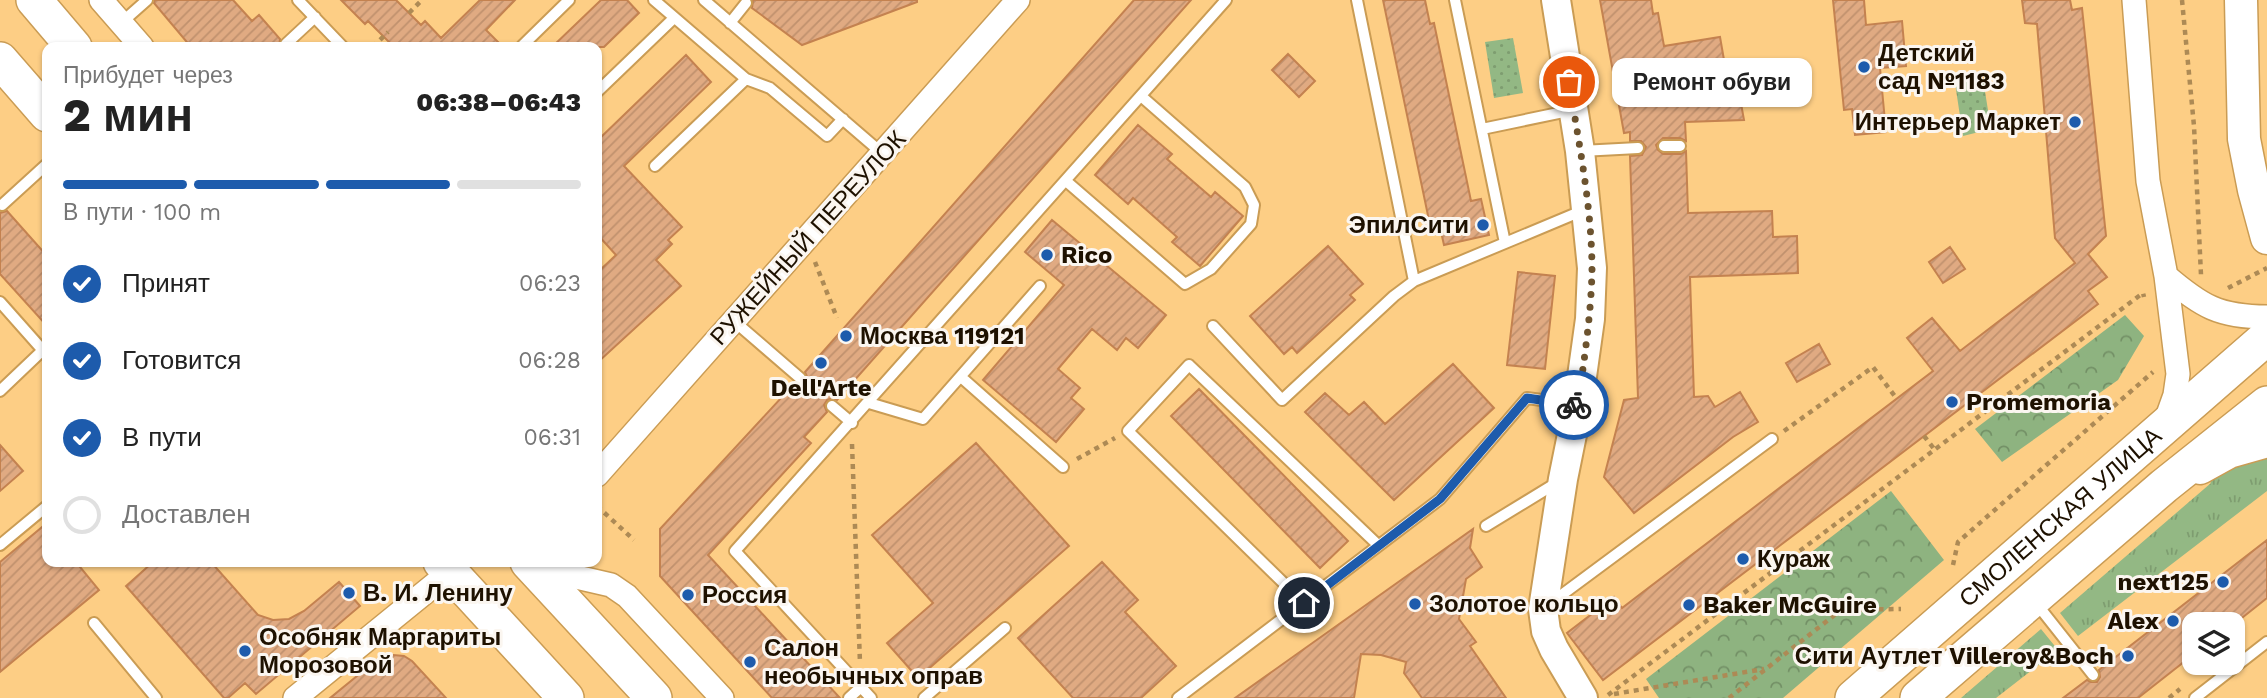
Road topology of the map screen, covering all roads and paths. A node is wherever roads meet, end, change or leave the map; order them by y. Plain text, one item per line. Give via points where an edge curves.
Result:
1 (34, 0) edge
2 (101, 0) edge
3 (147, 0) edge
4 (298, 0) edge
5 (422, 0) edge
6 (569, 0) edge
7 (654, 0) edge
8 (704, 0) edge
9 (1018, 0) edge
10 (1226, 0) edge
11 (1357, 0) edge
12 (1455, 0) edge
13 (1556, 0) edge
14 (2134, 0) edge
15 (2182, 0) edge
16 (2241, 0) edge
17 (746, 3) dead end
18 (409, 13) dead end
19 (314, 18) junction
20 (674, 18) junction
21 (121, 23) junction
22 (730, 23) junction
23 (388, 32) dead end
24 (70, 42) edge
25 (138, 42) edge
26 (288, 42) edge
27 (338, 42) edge
28 (378, 42) edge
29 (526, 42) edge
30 (0, 60) edge
31 (746, 79) junction
32 (602, 87) edge
33 (1141, 96) junction
34 (42, 108) edge
35 (1573, 110) junction
36 (843, 119) junction
37 (1482, 129) junction
38 (1664, 146) dead end
39 (1680, 146) dead end
40 (1638, 148) dead end
41 (1580, 151) junction
42 (883, 154) junction
43 (655, 166) dead end
44 (42, 169) edge
45 (1066, 181) junction
46 (2, 205) edge
47 (1587, 209) junction
48 (2267, 238) edge
49 (1505, 243) junction
50 (811, 251) dead end
51 (2267, 268) edge
52 (2166, 276) junction
53 (2203, 280) dead end
54 (1414, 281) junction
55 (1040, 286) dead end
56 (2225, 290) dead end
57 (2143, 293) dead end
58 (0, 302) edge
59 (2267, 317) edge
60 (837, 318) dead end
61 (734, 321) junction
62 (1213, 326) dead end
63 (2267, 337) edge
64 (42, 349) edge
65 (42, 355) edge
66 (2155, 365) dead end
67 (961, 377) junction
68 (800, 378) dead end
69 (0, 391) edge
70 (1897, 399) dead end
71 (869, 403) junction
72 (2267, 404) edge
73 (1578, 405) junction
74 (832, 406) dead end
75 (852, 423) junction
76 (2163, 428) junction
77 (1128, 431) junction
78 (1924, 436) dead end
79 (1772, 439) joint
80 (2267, 441) edge
81 (1935, 450) junction
82 (1063, 467) joint
83 (602, 469) edge
84 (1563, 479) junction
85 (2164, 486) junction
86 (42, 510) edge
87 (602, 511) edge
88 (1486, 526) dead end
89 (634, 540) dead end
90 (1377, 544) junction
91 (0, 545) edge
92 (1953, 565) dead end
93 (445, 567) edge
94 (532, 567) edge
95 (538, 567) edge
96 (2033, 599) junction
97 (1304, 603) junction
98 (1543, 609) junction
99 (1901, 609) dead end
100 (94, 623) dead end
101 (1005, 628) dead end
102 (2267, 642) edge
103 (1767, 668) junction
104 (2092, 675) dead end
105 (861, 687) junction
106 (1599, 697) edge
107 (156, 698) edge
108 (295, 698) edge
109 (565, 698) edge
110 (654, 698) edge
111 (722, 698) edge
112 (849, 698) edge
113 (871, 698) edge
114 (924, 698) edge
115 (1178, 698) edge
116 (1729, 698) edge
117 (1853, 698) edge
118 (1918, 698) edge
119 (2195, 698) edge

1 - 24 main road
2 - 21 street
3 - 21 lane
4 - 19 lane
5 - 18 path
6 - 29 lane
7 - 20 lane
8 - 22 lane
9 - 42 street, РУЖЕЙНЫЙ ПЕРЕУЛОК
10 - 33 lane
11 - 54 lane
12 - 37 lane
13 - 35 street
14 - 52 street via 2148,181
15 - 53 path
16 - 48 main road via 2244,139
17 - 22 lane
19 - 26 lane
19 - 27 lane
20 - 31 lane
20 - 32 lane
21 - 25 street
22 - 36 lane
23 - 28 path
30 - 34 main road
31 - 36 lane via 770,88 827,136
31 - 43 lane
33 - 45 lane
33 - 45 lane via 1245,187 1254,205 1251,224 1211,270 1185,284
35 - 37 lane
35 - 41 street
36 - 42 lane
37 - 49 lane
38 - 39 lane
40 - 41 lane
41 - 47 street
42 - 61 street, РУЖЕЙНЫЙ ПЕРЕУЛОК
44 - 46 lane
45 - 71 lane
47 - 49 lane
47 - 73 street via 1590,319
49 - 54 lane
50 - 60 path
51 - 56 path
52 - 59 street via 2211,309
52 - 76 street via 2178,374
54 - 62 lane via 1282,400
55 - 67 lane
57 - 81 path
58 - 64 lane
61 - 68 lane
61 - 83 street, РУЖЕЙНЫЙ ПЕРЕУЛОК
63 - 76 main road, СМОЛЕНСКАЯ УЛИЦА
65 - 69 lane
66 - 92 path via 2152,375 1958,542
67 - 71 lane via 923,419
67 - 82 lane
70 - 79 path via 1873,367
71 - 75 lane
72 - 85 main road, СМОЛЕНСКАЯ УЛИЦА
73 - 84 street
73 - 90 lane via 1527,398 1440,499
74 - 75 lane
75 - 105 path
75 - 105 lane via 736,551
76 - 117 main road, СМОЛЕНСКАЯ УЛИЦА
77 - 82 path
77 - 90 lane via 1189,365
77 - 97 lane
78 - 81 path
79 - 98 lane
80 - 85 main road via 2229,452
81 - 106 path
84 - 88 lane
84 - 98 street
85 - 96 main road, СМОЛЕНСКАЯ УЛИЦА
86 - 91 lane
87 - 89 path
90 - 97 lane
93 - 108 street
93 - 109 main road
94 - 110 main road
95 - 111 street via 611,585 627,596
96 - 104 lane
96 - 118 main road, СМОЛЕНСКАЯ УЛИЦА
97 - 115 lane
98 - 106 street via 1553,649
99 - 103 path via 1841,610
100 - 107 lane
101 - 114 lane
102 - 119 lane
103 - 106 path
103 - 116 path
105 - 112 lane
105 - 113 lane

